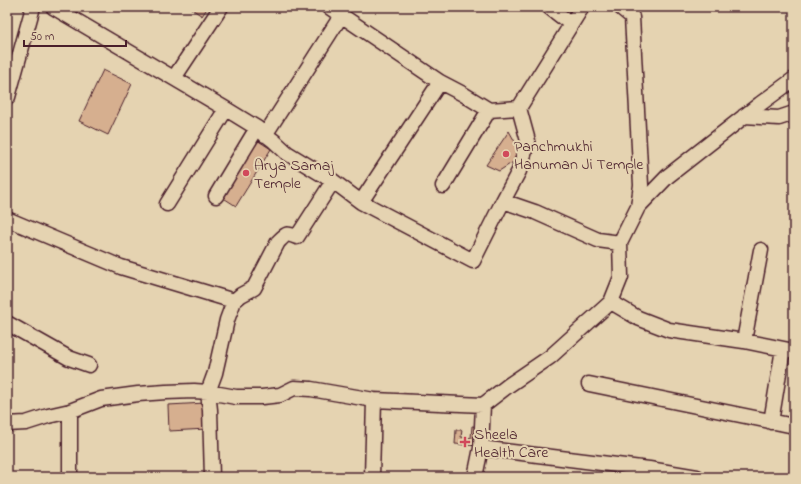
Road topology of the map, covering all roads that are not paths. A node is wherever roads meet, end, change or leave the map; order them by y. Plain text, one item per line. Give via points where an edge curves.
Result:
1 (33, 7) edge
2 (53, 7) edge
3 (221, 7) edge
4 (329, 7) edge
5 (549, 7) edge
6 (582, 7) edge
7 (620, 7) edge
8 (341, 16) junction
9 (572, 24) junction
10 (174, 78) junction
11 (794, 79) edge
12 (440, 82) junction
13 (7, 97) edge
14 (519, 108) junction
15 (226, 109) junction
16 (489, 110) junction
17 (794, 113) edge
18 (744, 116) junction
19 (261, 131) junction
20 (333, 181) junction
21 (443, 186) dead end
22 (216, 196) dead end
23 (503, 200) junction
24 (361, 202) junction
25 (167, 204) dead end
26 (638, 207) junction
27 (7, 219) edge
28 (620, 243) junction
29 (761, 250) dead end
30 (234, 301) junction
31 (611, 302) junction
32 (7, 323) edge
33 (744, 341) junction
34 (789, 350) edge
35 (89, 365) dead end
36 (589, 384) dead end
37 (208, 392) junction
38 (374, 400) junction
39 (483, 405) junction
40 (70, 411) junction
41 (771, 422) junction
42 (7, 424) edge
43 (794, 426) edge
44 (481, 448) junction
45 (70, 477) edge
46 (212, 477) edge
47 (372, 477) edge
48 (475, 477) edge
49 (697, 477) edge

1 - 13 street
2 - 10 street
3 - 10 street
4 - 8 street
5 - 9 street
6 - 9 street
7 - 26 street via 632,17 641,185
8 - 12 street
8 - 19 street
9 - 14 street
10 - 15 street
11 - 18 street
12 - 16 street
12 - 24 street
14 - 16 street
14 - 23 street via 528,141 519,171
15 - 19 street
15 - 25 street
16 - 21 street
17 - 18 street via 778,118
18 - 26 street via 668,176
19 - 20 street via 287,153
19 - 22 street
20 - 24 street
20 - 30 street via 297,237 288,234 278,242 254,288
23 - 24 street via 473,261
23 - 28 street via 598,240
26 - 28 street
27 - 30 street via 121,267
28 - 31 street via 621,277
29 - 33 street
30 - 37 street
31 - 33 street via 638,318 669,330
31 - 39 street via 550,357
32 - 35 street via 69,358
33 - 34 street
34 - 41 street
36 - 41 street
37 - 38 street via 236,397 262,397 280,395 294,388
37 - 40 street via 166,392 100,399
37 - 46 street
38 - 39 street
38 - 47 street
39 - 44 street
40 - 42 street via 26,423
40 - 45 street
41 - 43 street
44 - 48 street
44 - 49 street

